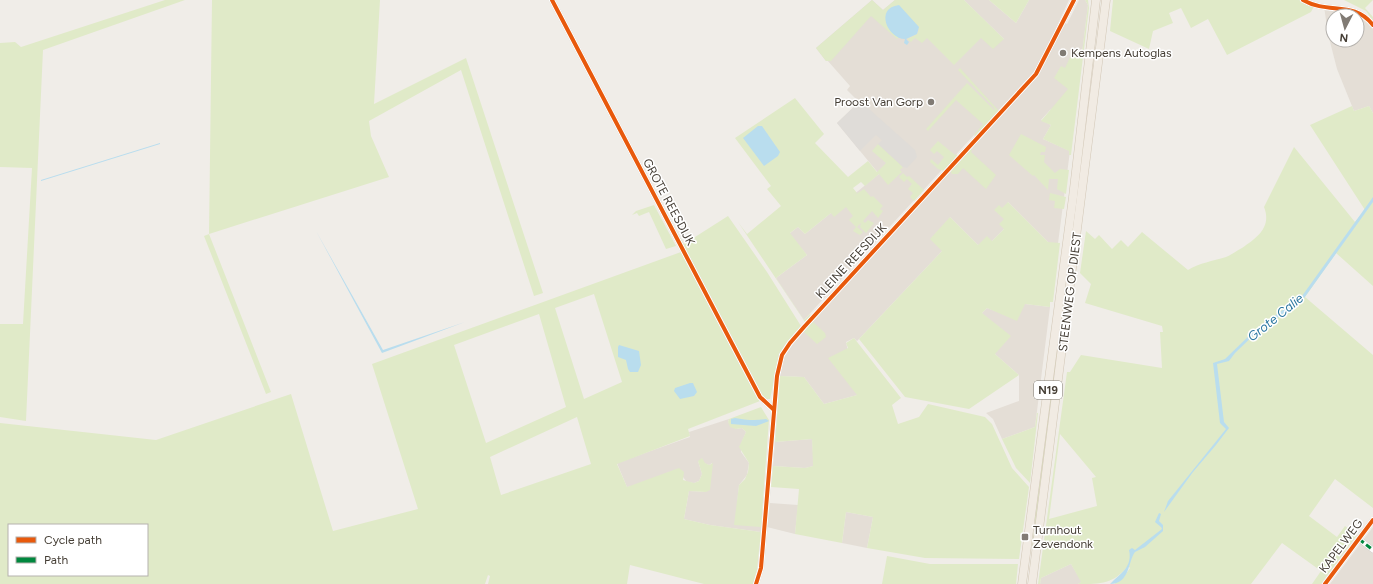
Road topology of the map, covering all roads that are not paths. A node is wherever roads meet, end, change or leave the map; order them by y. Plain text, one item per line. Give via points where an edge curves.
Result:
1 (552, 0) edge
2 (1074, 0) edge
3 (1096, 0) edge
4 (1106, 0) edge
5 (1303, 0) edge
6 (1373, 25) edge
7 (1066, 243) junction
8 (1075, 244) junction
9 (773, 409) junction
10 (1373, 520) edge
11 (1359, 539) junction
12 (1373, 550) edge
13 (1025, 562) junction
14 (1034, 563) junction
15 (756, 584) edge
16 (1022, 584) edge
17 (1032, 584) edge
18 (1325, 584) edge

1 - 9 street, GROTE REESDIJK via 760,397
2 - 9 street, KLEINE REESDIJK via 1036,74 790,343 780,360
3 - 7 main road, STEENWEG OP DIEST / N19
4 - 8 main road, STEENWEG OP DIEST / N19
5 - 6 street via 1318,5 1351,5 1363,11
7 - 8 main road
7 - 13 main road, STEENWEG OP DIEST / N19
8 - 14 main road, STEENWEG OP DIEST / N19
9 - 15 street, KLEINE REESDIJK via 761,568
10 - 11 street, KAPELWEG
11 - 12 street
11 - 18 street, KAPELWEG
13 - 14 main road
13 - 16 main road, STEENWEG OP DIEST / N19
14 - 17 main road, STEENWEG OP DIEST / N19

